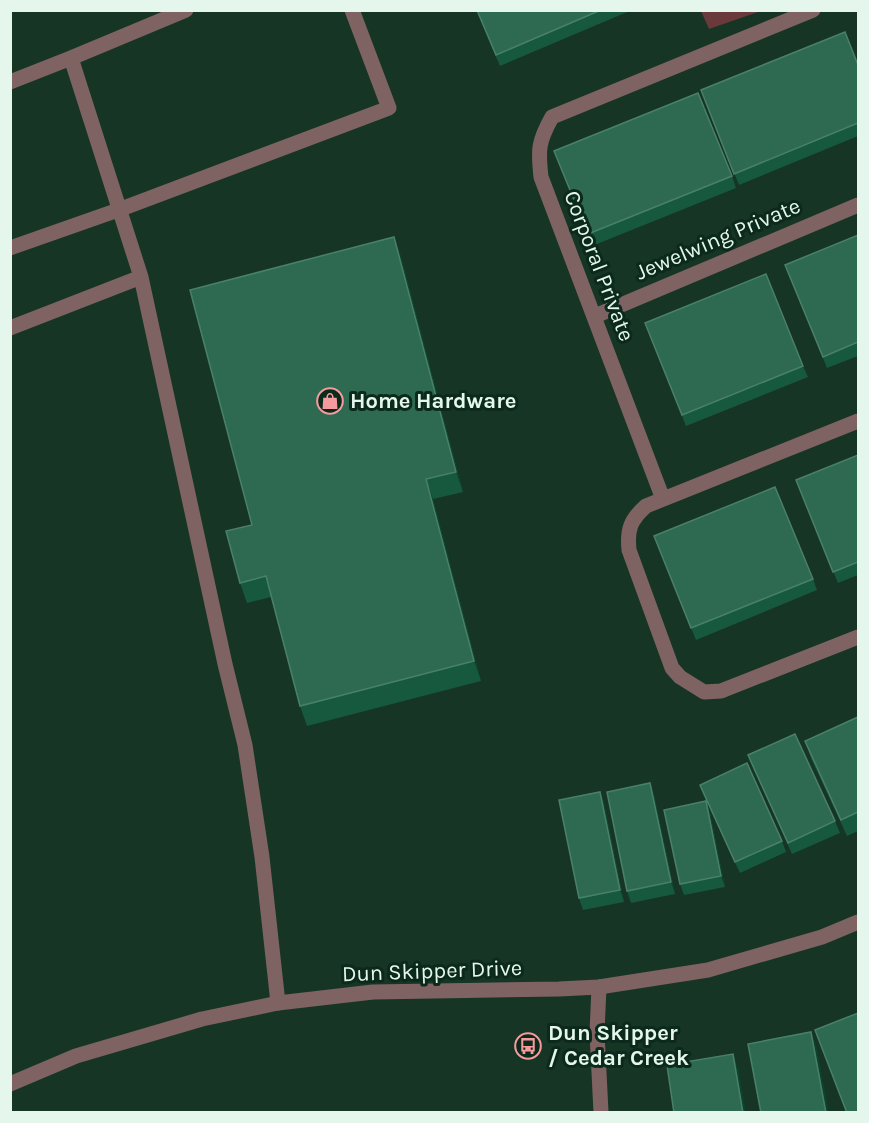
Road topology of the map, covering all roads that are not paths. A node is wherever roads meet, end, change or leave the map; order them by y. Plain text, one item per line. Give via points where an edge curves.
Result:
1 (186, 10) edge
2 (352, 10) edge
3 (813, 10) edge
4 (71, 58) junction
5 (10, 82) edge
6 (858, 205) edge
7 (120, 209) junction
8 (10, 248) edge
9 (141, 277) junction
10 (595, 316) junction
11 (10, 328) edge
12 (858, 421) edge
13 (663, 499) junction
14 (858, 637) edge
15 (858, 922) edge
16 (599, 987) junction
17 (278, 1003) junction
18 (10, 1084) edge
19 (601, 1113) edge

1 - 4 street
2 - 7 street via 389,108
3 - 10 street, Corporal Private via 552,117 540,142 541,177
4 - 5 street
4 - 7 street
6 - 10 street, Jewelwing Private
7 - 8 street
7 - 9 street
9 - 11 street
9 - 17 street via 245,745
10 - 13 street, Corporal Private
12 - 13 street
13 - 14 street via 635,515 630,526 629,550 672,668 680,677 704,692 721,691
15 - 16 street, Dun Skipper Drive via 822,937 708,970
16 - 17 street, Dun Skipper Drive via 373,992
16 - 19 street
17 - 18 street, Dun Skipper Drive via 202,1019 76,1056

